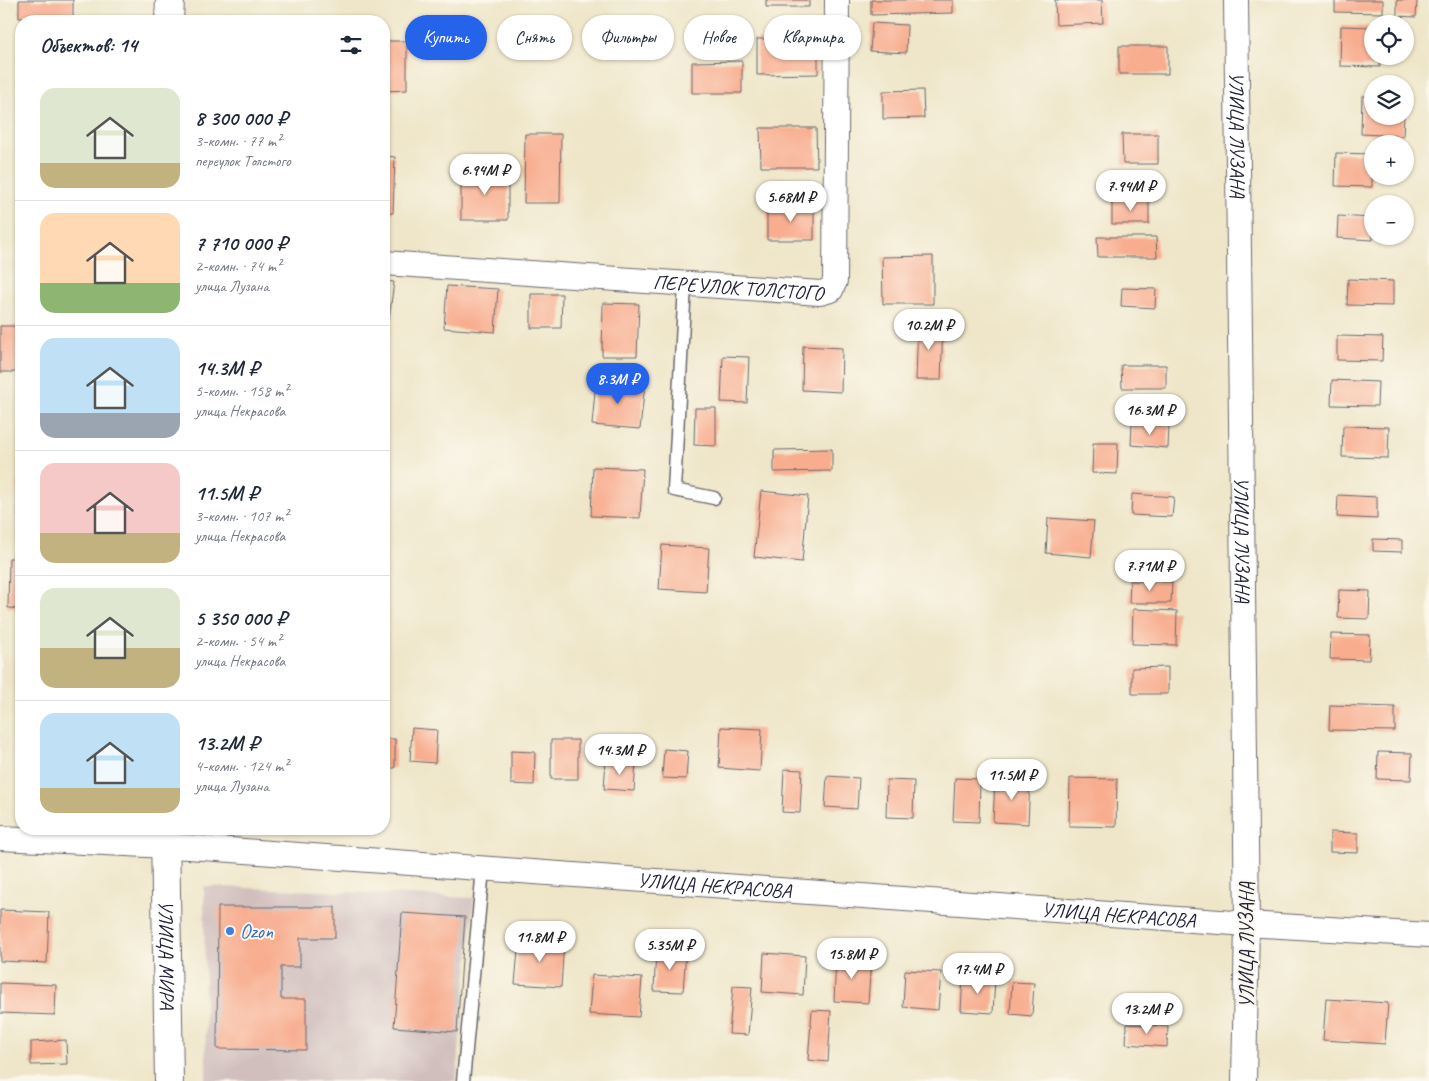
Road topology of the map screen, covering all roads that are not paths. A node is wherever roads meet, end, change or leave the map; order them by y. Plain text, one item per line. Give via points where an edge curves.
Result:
1 (170, 0) edge
2 (837, 0) edge
3 (1236, 0) edge
4 (169, 15) edge
5 (390, 263) edge
6 (684, 285) junction
7 (714, 498) dead end
8 (165, 837) edge
9 (0, 838) edge
10 (484, 869) junction
11 (1247, 924) junction
12 (1429, 935) edge
13 (169, 1081) edge
14 (463, 1081) edge
15 (1244, 1081) edge

1 - 4 main road
2 - 6 street, ПЕРЕУЛОК ТОЛСТОГО via 835,281 831,290 820,294
3 - 11 street, УЛИЦА ЛУЗАНА
5 - 6 street, ПЕРЕУЛОК ТОЛСТОГО
6 - 7 lane via 674,490
8 - 9 street, УЛИЦА НЕКРАСОВА
8 - 10 street, УЛИЦА НЕКРАСОВА
8 - 13 main road, УЛИЦА МИРА
10 - 11 street, УЛИЦА НЕКРАСОВА
10 - 14 lane
11 - 12 street, УЛИЦА НЕКРАСОВА
11 - 15 street, УЛИЦА ЛУЗАНА

